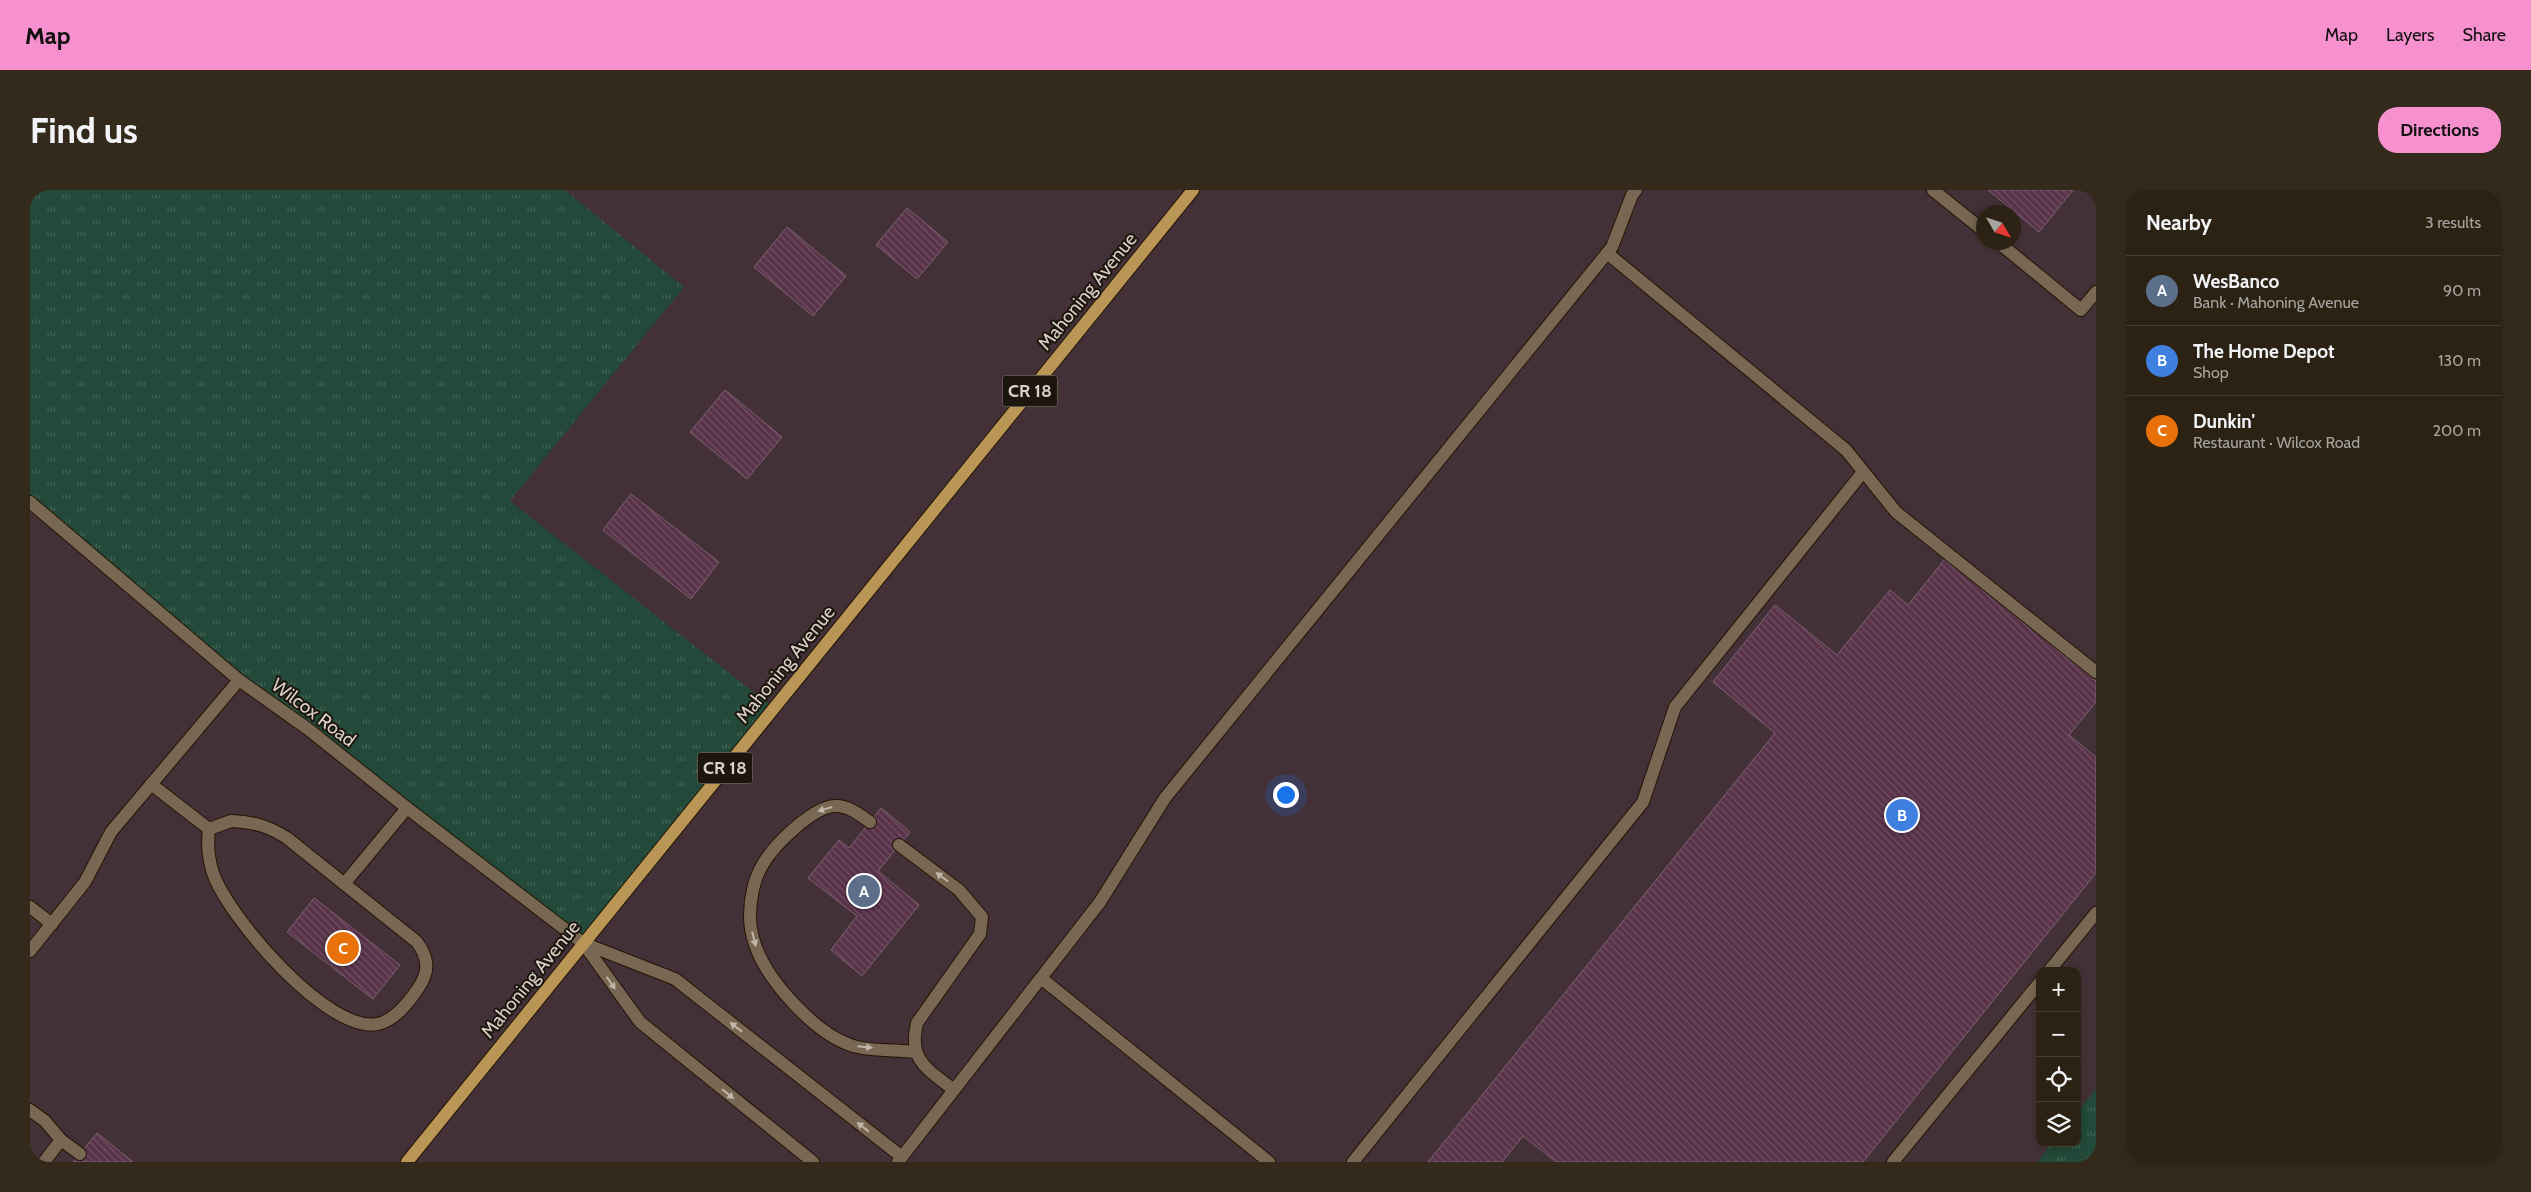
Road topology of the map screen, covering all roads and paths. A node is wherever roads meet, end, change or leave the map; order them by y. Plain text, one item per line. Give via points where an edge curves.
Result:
1 (1193, 190) edge
2 (1636, 190) edge
3 (1933, 190) edge
4 (1976, 225) edge
5 (2008, 250) edge
6 (1606, 253) junction
7 (2096, 292) edge
8 (1863, 472) junction
9 (30, 502) edge
10 (2096, 672) edge
11 (239, 680) junction
12 (151, 784) junction
13 (407, 808) junction
14 (870, 822) dead end
15 (209, 829) junction
16 (899, 845) dead end
17 (344, 884) junction
18 (30, 907) edge
19 (2096, 913) edge
20 (52, 924) junction
21 (583, 943) junction
22 (30, 951) edge
23 (2052, 967) edge
24 (1041, 978) junction
25 (2036, 987) edge
26 (914, 1052) junction
27 (954, 1090) junction
28 (30, 1110) edge
29 (61, 1140) junction
30 (80, 1154) dead end
31 (900, 1160) edge
32 (44, 1162) edge
33 (407, 1162) edge
34 (813, 1162) edge
35 (1269, 1162) edge
36 (1354, 1162) edge
37 (1893, 1162) edge

1 - 21 main road, Mahoning Avenue / CR 18
2 - 6 street
3 - 4 street
5 - 7 street via 2081,310
6 - 8 street via 1846,450
6 - 24 street via 1165,798 1105,895
8 - 10 street via 1896,512
8 - 36 street via 1675,707 1643,802
9 - 11 street, Wilcox Road
11 - 12 street
11 - 13 street, Wilcox Road via 308,729
12 - 15 street
12 - 20 street via 111,832 84,882
13 - 17 street
13 - 21 street, Wilcox Road
14 -> 26 street via 853,811 835,806 817,811 776,846 762,865 754,888 750,916 754,942 777,987 831,1037 858,1047
15 - 17 street via 231,821 270,827
15 - 17 street via 206,847 214,875 237,916 262,949 328,1007 365,1023 377,1024 391,1019 423,982 428,967 425,953 417,942
26 -> 16 street via 917,1023 980,934 982,916 959,890
18 - 20 street
19 - 23 street
20 - 22 street
31 -> 21 street via 675,979
21 - 33 main road, Mahoning Avenue / CR 18
21 -> 34 street via 640,1022
24 - 27 street
24 - 35 street
25 - 37 street
26 - 27 street via 924,1066
27 - 31 street
28 - 29 street via 45,1121
29 - 30 street
29 - 32 street

